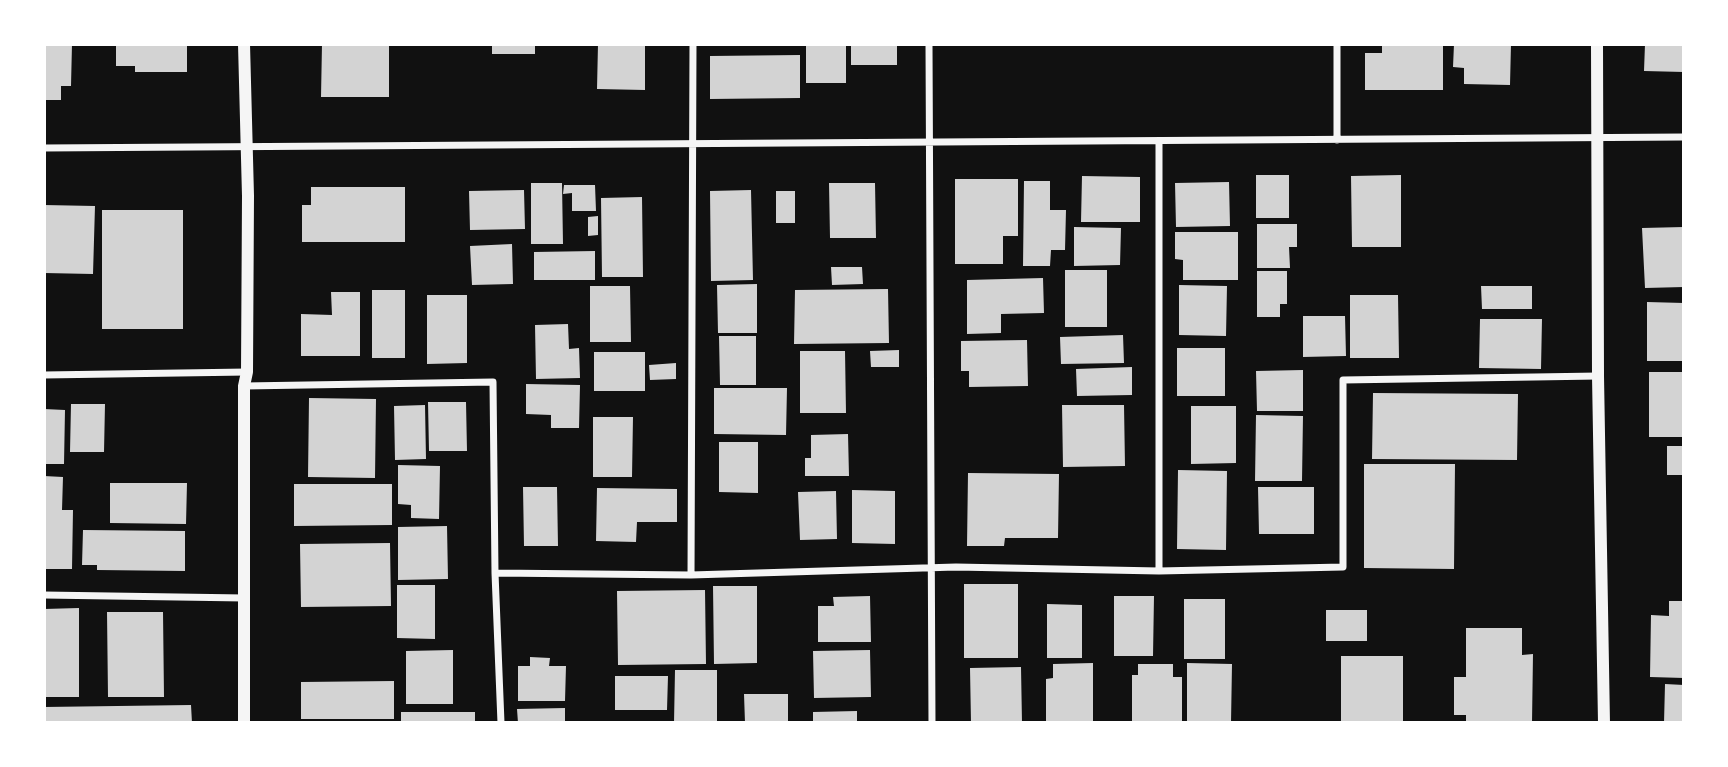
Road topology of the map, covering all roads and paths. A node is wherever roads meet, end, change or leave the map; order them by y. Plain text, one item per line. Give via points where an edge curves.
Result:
1 (244, 44) edge
2 (693, 44) edge
3 (929, 44) edge
4 (1337, 44) edge
5 (1597, 44) edge
6 (1596, 136) junction
7 (1684, 137) edge
8 (1337, 140) junction
9 (1159, 141) junction
10 (930, 143) junction
11 (692, 144) junction
12 (244, 147) junction
13 (44, 148) edge
14 (247, 372) junction
15 (44, 375) edge
16 (1598, 376) junction
17 (244, 386) junction
18 (931, 568) junction
19 (1159, 570) junction
20 (495, 573) junction
21 (691, 575) junction
22 (44, 596) edge
23 (244, 598) junction
24 (244, 723) edge
25 (500, 723) edge
26 (932, 723) edge
27 (1605, 723) edge

1 - 12 street
2 - 11 street
3 - 10 street
4 - 8 street
5 - 6 street
6 - 7 street
6 - 8 street
6 - 16 street
8 - 9 street
9 - 10 street
9 - 19 street
10 - 11 street
10 - 18 street
11 - 12 street
11 - 21 street
12 - 13 street
12 - 14 street
14 - 15 street
14 - 17 street
16 - 19 street via 1343,380 1343,567
16 - 27 street
17 - 20 street via 493,382
17 - 23 street
18 - 19 street
18 - 21 street
18 - 26 street
20 - 21 street
20 - 25 street
22 - 23 street
23 - 24 street

